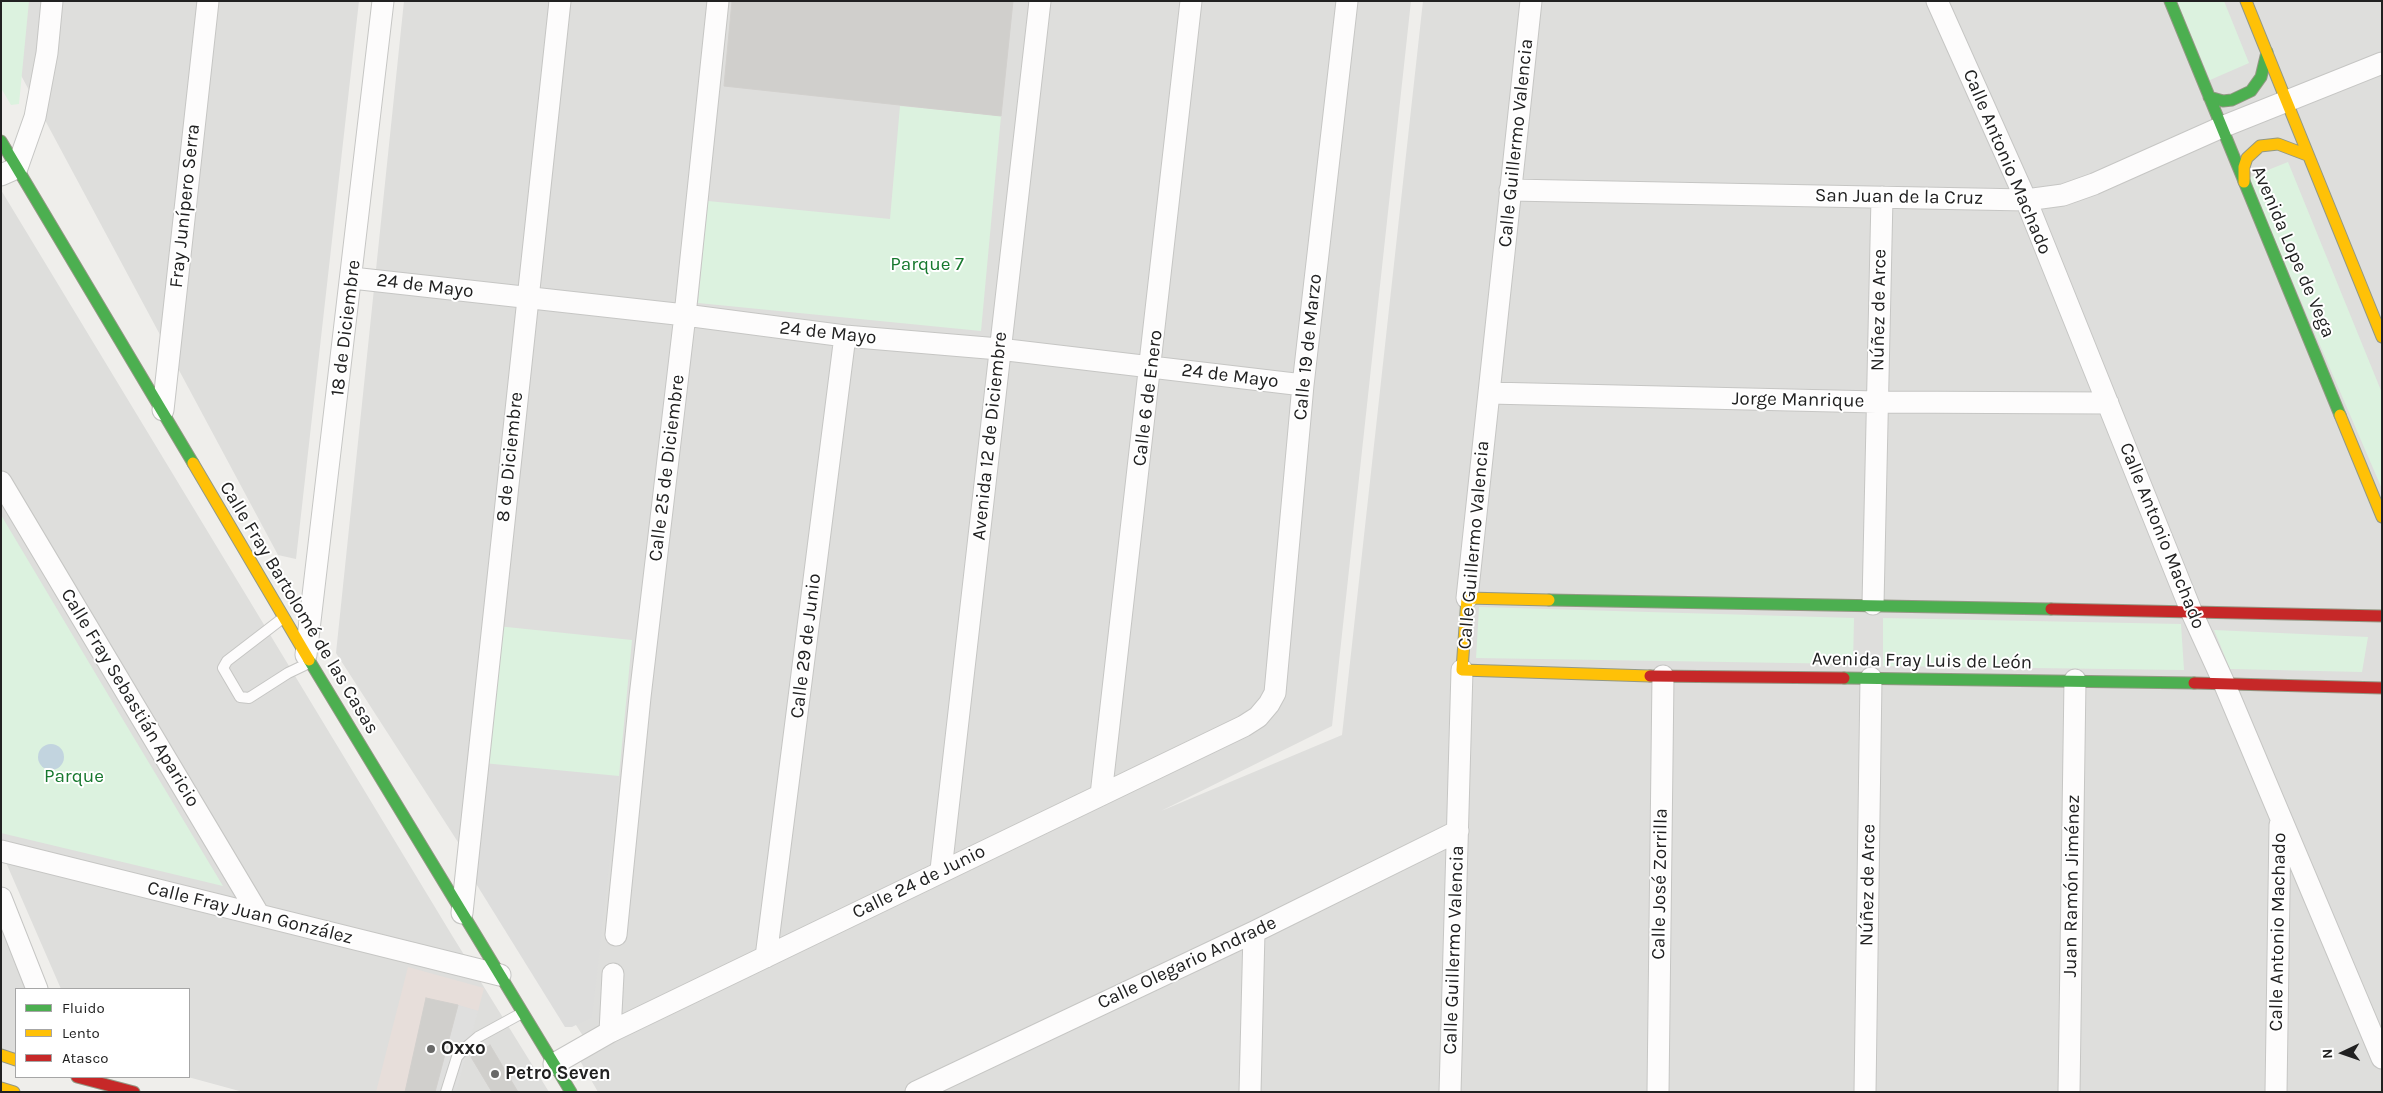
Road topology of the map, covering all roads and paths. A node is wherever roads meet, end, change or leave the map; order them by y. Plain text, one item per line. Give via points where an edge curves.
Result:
1 (52, 1) edge
2 (208, 1) edge
3 (383, 1) edge
4 (560, 1) edge
5 (718, 1) edge
6 (1040, 1) edge
7 (1192, 1) edge
8 (1347, 1) edge
9 (1531, 1) edge
10 (1937, 1) edge
11 (2170, 1) edge
12 (2246, 1) edge
13 (2267, 52) junction
14 (2382, 63) edge
15 (2209, 97) junction
16 (2286, 104) junction
17 (2222, 128) junction
18 (1, 141) edge
19 (2307, 155) junction
20 (9, 171) edge
21 (2244, 182) junction
22 (1510, 190) junction
23 (1882, 197) junction
24 (2026, 200) junction
25 (352, 278) junction
26 (527, 298) junction
27 (685, 315) junction
28 (845, 336) junction
29 (2382, 337) edge
30 (1000, 349) junction
31 (1152, 367) junction
32 (1303, 385) junction
33 (1489, 393) junction
34 (1877, 402) junction
35 (2108, 403) junction
36 (163, 410) junction
37 (1, 482) edge
38 (2382, 517) edge
39 (1467, 598) junction
40 (1873, 604) junction
41 (2192, 613) junction
42 (2382, 616) edge
43 (284, 618) junction
44 (308, 659) junction
45 (1462, 670) junction
46 (1662, 676) junction
47 (1870, 678) junction
48 (2075, 680) junction
49 (2224, 683) junction
50 (2382, 688) edge
51 (1275, 693) joint
52 (1101, 795) junction
53 (2281, 816) junction
54 (1458, 831) junction
55 (1, 851) edge
56 (941, 870) junction
57 (1, 898) edge
58 (462, 913) junction
59 (259, 915) junction
60 (1254, 932) junction
61 (616, 935) dead end
62 (766, 957) junction
63 (613, 974) dead end
64 (500, 975) junction
65 (37, 988) edge
66 (522, 1013) junction
67 (610, 1032) junction
68 (1, 1055) edge
69 (2382, 1058) edge
70 (15, 1060) edge
71 (554, 1064) junction
72 (81, 1078) edge
73 (1, 1088) edge
74 (14, 1092) edge
75 (134, 1092) edge
76 (446, 1092) edge
77 (571, 1092) edge
78 (916, 1092) edge
79 (1250, 1092) edge
80 (1450, 1092) edge
81 (1658, 1092) edge
82 (1865, 1092) edge
83 (2069, 1092) edge
84 (2276, 1092) edge

1 - 20 street via 47,54 35,117
2 - 36 street, Fray Junípero Serra
3 - 25 street, 18 de Diciembre
4 - 26 street, 8 de Diciembre
5 - 27 street, Calle 25 de Diciembre
6 - 30 street, Avenida 12 de Diciembre
7 - 31 street, Calle 6 de Enero
8 - 32 street, Calle 19 de Marzo
9 - 22 street, Calle Guillermo Valencia
10 - 24 street, Calle Antonio Machado
11 - 15 main road, Avenida Lope de Vega
12 - 13 main road
13 - 15 main road via 2261,77 2251,91 2232,100
13 - 16 main road
14 - 16 street, San Juan de la Cruz
15 - 17 main road, Avenida Lope de Vega
16 - 17 street, San Juan de la Cruz
16 - 19 main road
17 - 21 main road, Avenida Lope de Vega
17 - 24 street, San Juan de la Cruz via 2094,184 2062,195
18 - 20 main road, Calle Fray Bartolomé de las Casas
19 - 21 main road via 2278,144 2260,146 2247,158
19 - 29 main road
20 - 36 main road, Calle Fray Bartolomé de las Casas
21 - 38 main road, Avenida Lope de Vega
22 - 23 street, San Juan de la Cruz
22 - 33 street, Calle Guillermo Valencia
23 - 24 street, San Juan de la Cruz
23 - 34 street, Núñez de Arce
24 - 35 street, Calle Antonio Machado
25 - 26 street, 24 de Mayo
25 - 44 street, 18 de Diciembre
26 - 27 street, 24 de Mayo
26 - 58 street, 8 de Diciembre
27 - 28 street, 24 de Mayo
27 - 61 street, Calle 25 de Diciembre
28 - 30 street, 24 de Mayo
28 - 62 street, Calle 29 de Junio
30 - 31 street, 24 de Mayo
30 - 56 street, Avenida 12 de Diciembre
31 - 32 street, 24 de Mayo
31 - 52 street, Calle 6 de Enero
32 - 51 street, Calle 19 de Marzo
33 - 34 street, Jorge Manrique
33 - 39 street, Calle Guillermo Valencia
34 - 35 street, Jorge Manrique
34 - 40 street, Núñez de Arce
35 - 41 street, Calle Antonio Machado
36 - 43 main road, Calle Fray Bartolomé de las Casas
37 - 59 street, Calle Fray Sebastián Aparicio
39 - 40 main road
39 - 45 main road, Calle Guillermo Valencia
40 - 41 main road
41 - 42 main road
41 - 49 street, Calle Antonio Machado
43 - 44 main road, Calle Fray Bartolomé de las Casas
43 - 44 lane via 227,661 223,668 227,675 240,697 249,698
44 - 58 main road, Calle Fray Bartolomé de las Casas
45 - 46 main road, Avenida Fray Luis de León
45 - 54 street, Calle Guillermo Valencia
46 - 47 main road, Avenida Fray Luis de León
46 - 81 street, Calle José Zorrilla
47 - 48 main road, Avenida Fray Luis de León
47 - 82 street, Núñez de Arce
48 - 49 main road, Avenida Fray Luis de León
48 - 83 street, Juan Ramón Jiménez
49 - 50 main road, Avenida Fray Luis de León
49 - 53 street, Calle Antonio Machado
51 - 52 street, Calle 24 de Junio via 1258,717 1244,726
52 - 56 street, Calle 24 de Junio
53 - 69 street
53 - 84 street, Calle Antonio Machado
54 - 60 street, Calle Olegario Andrade
54 - 80 street, Calle Guillermo Valencia
55 - 59 street, Calle Fray Juan González
56 - 62 street, Calle 24 de Junio
57 - 65 street
58 - 64 main road, Calle Fray Bartolomé de las Casas
59 - 64 street, Calle Fray Juan González
60 - 78 street, Calle Olegario Andrade
60 - 79 street
62 - 67 street, Calle 24 de Junio
63 - 67 street
64 - 66 main road, Calle Fray Bartolomé de las Casas
66 - 71 main road, Calle Fray Bartolomé de las Casas
66 - 76 lane via 464,1048 457,1057
67 - 71 street, Calle 24 de Junio
68 - 70 main road
71 - 77 main road, Calle Fray Bartolomé de las Casas
72 - 75 main road
73 - 74 main road

